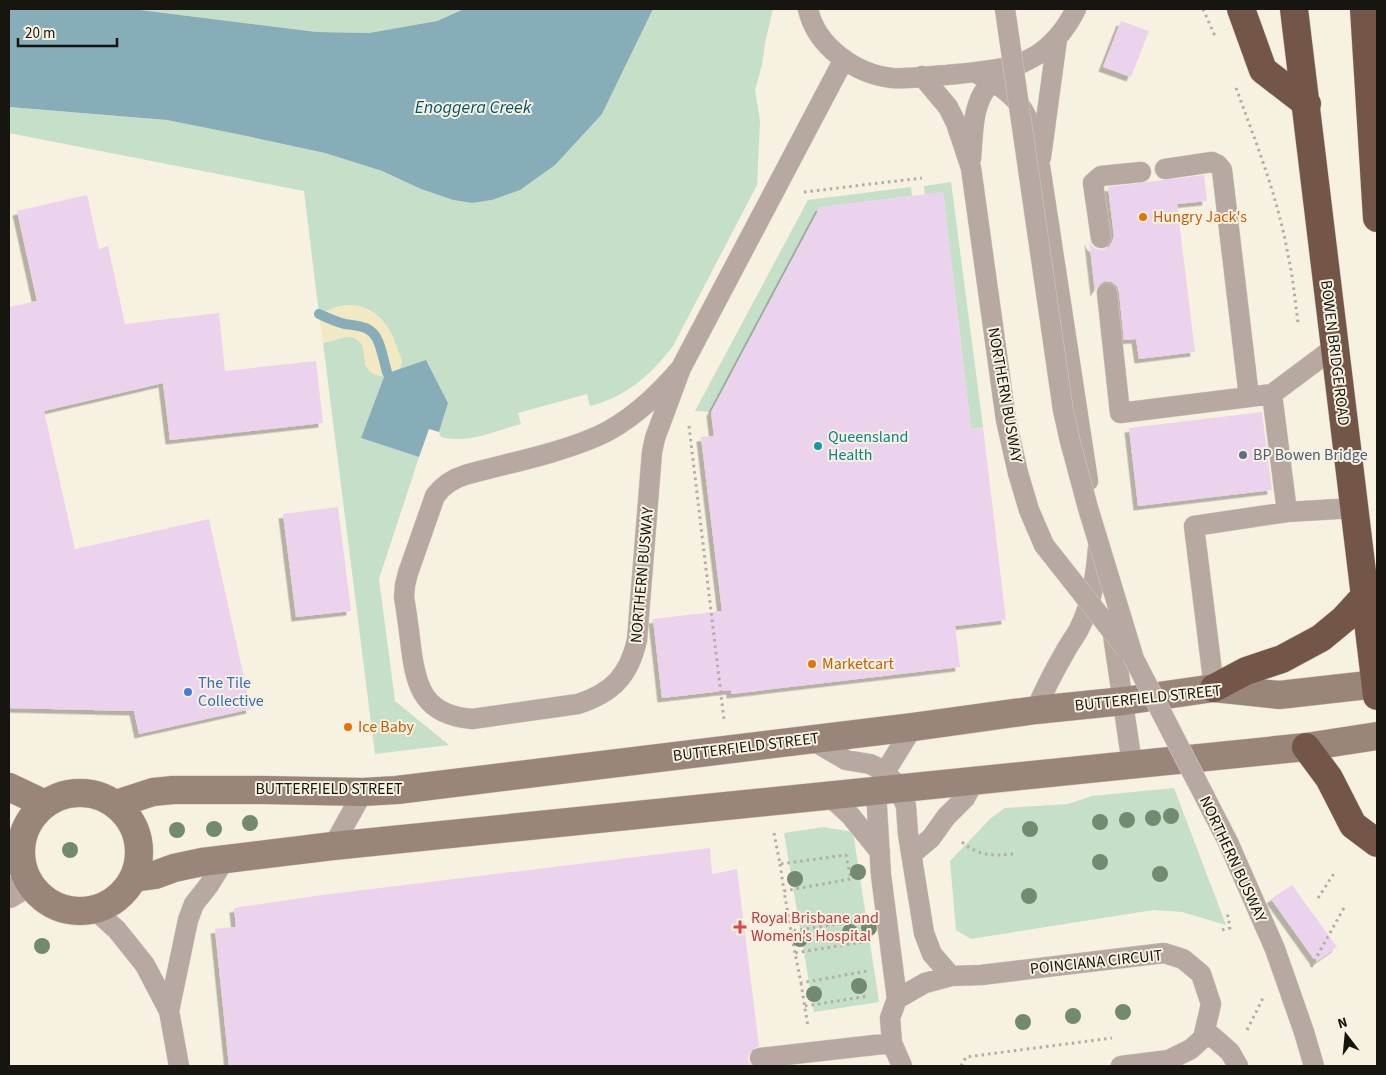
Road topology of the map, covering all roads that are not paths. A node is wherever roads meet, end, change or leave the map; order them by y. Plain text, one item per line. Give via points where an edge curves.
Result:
1 (808, 9) edge
2 (1005, 9) edge
3 (1076, 9) edge
4 (1241, 9) edge
5 (1294, 9) edge
6 (1364, 9) edge
7 (1057, 38) junction
8 (844, 59) junction
9 (922, 76) junction
10 (984, 77) junction
11 (1307, 104) junction
12 (1040, 166) junction
13 (970, 168) junction
14 (1165, 169) dead end
15 (1141, 172) dead end
16 (1377, 218) edge
17 (1100, 238) dead end
18 (1107, 293) dead end
19 (1335, 346) junction
20 (681, 368) junction
21 (1272, 394) junction
22 (1249, 397) junction
23 (1354, 508) junction
24 (1287, 512) junction
25 (1098, 548) junction
26 (1365, 596) junction
27 (1134, 658) junction
28 (1214, 688) junction
29 (1377, 688) edge
30 (1124, 701) junction
31 (1036, 710) junction
32 (913, 727) junction
33 (1377, 736) edge
34 (810, 739) junction
35 (1306, 747) junction
36 (1132, 764) junction
37 (975, 780) junction
38 (887, 784) junction
39 (9, 787) edge
40 (362, 792) junction
41 (828, 795) junction
42 (46, 804) junction
43 (116, 804) junction
44 (16, 832) edge
45 (1377, 843) edge
46 (333, 846) junction
47 (880, 852) junction
48 (912, 854) junction
49 (225, 859) junction
50 (134, 878) junction
51 (19, 888) edge
52 (94, 910) junction
53 (951, 976) junction
54 (897, 999) junction
55 (168, 1011) junction
56 (1205, 1030) junction
57 (892, 1042) junction
58 (760, 1058) dead end
59 (179, 1066) edge
60 (902, 1066) edge
61 (1122, 1066) edge
62 (1238, 1066) edge
63 (1314, 1066) edge

1 - 8 lane, NORTHERN BUSWAY via 822,40
2 - 27 lane, NORTHERN BUSWAY, bridge via 1063,410 1090,517
3 - 7 lane, NORTHERN BUSWAY
4 - 11 highway via 1263,70
5 - 11 highway, BOWEN BRIDGE ROAD
6 - 16 highway
7 - 10 lane, NORTHERN BUSWAY via 1039,54
7 - 12 lane, NORTHERN BUSWAY
8 - 9 lane, NORTHERN BUSWAY via 877,75 893,78
8 - 20 lane, NORTHERN BUSWAY
9 - 10 lane, NORTHERN BUSWAY
9 - 13 lane, NORTHERN BUSWAY via 948,107
10 - 12 lane, NORTHERN BUSWAY via 1011,96 1024,112
10 - 13 lane, NORTHERN BUSWAY via 983,93 975,115
11 - 19 highway, BOWEN BRIDGE ROAD
12 - 25 lane, NORTHERN BUSWAY
13 - 27 lane, NORTHERN BUSWAY, bridge via 1006,420 1029,510 1044,545
14 - 22 lane via 1212,162 1222,170
15 - 17 lane via 1101,176 1093,183
18 - 22 lane via 1120,413
19 - 21 lane
19 - 23 highway, BOWEN BRIDGE ROAD
20 - 20 lane, NORTHERN BUSWAY via 654,445 637,640 626,671 606,692 578,704 472,719 459,718 436,707 416,682 404,597 408,573 440,489 456,478 600,435 644,406
21 - 22 lane
21 - 24 lane
23 - 24 lane
23 - 26 highway, BOWEN BRIDGE ROAD
24 - 28 lane via 1194,526
25 - 30 lane, NORTHERN BUSWAY
25 - 31 lane, NORTHERN BUSWAY via 1096,576 1079,630 1047,683
26 - 28 highway via 1321,638 1282,659
26 - 29 highway, BOWEN BRIDGE ROAD
27 - 63 lane, NORTHERN BUSWAY, bridge via 1228,842 1294,1000
28 - 29 street, BUTTERFIELD STREET via 1279,694
28 - 30 street, BUTTERFIELD STREET
30 - 31 street, BUTTERFIELD STREET
30 - 36 lane, NORTHERN BUSWAY
31 - 32 street, BUTTERFIELD STREET
32 - 34 street, BUTTERFIELD STREET
32 - 38 lane
33 - 35 street
34 - 38 lane via 846,760 870,764
34 - 40 street, BUTTERFIELD STREET
35 - 36 street
35 - 45 highway via 1329,778 1353,825
36 - 37 street
37 - 38 street
37 - 48 lane via 931,838
38 - 41 street
38 - 47 lane
38 - 48 lane via 906,806
39 - 42 street
40 - 43 street, BUTTERFIELD STREET via 174,790 153,792
40 - 46 lane
41 - 46 street
41 - 47 lane via 850,815
42 - 43 street via 68,794 80,793 93,794
42 - 44 street
43 - 50 street via 133,825 138,838 140,852
44 - 51 street via 21,861
46 - 49 street
47 - 54 lane
48 - 53 lane via 927,943
49 - 50 street
49 - 55 lane via 194,904
50 - 52 street via 124,893
51 - 52 street via 38,894 64,910
52 - 55 lane via 117,930 145,965
53 - 54 lane, POINCIANA CIRCUIT via 925,983
53 - 56 lane, POINCIANA CIRCUIT via 1164,953 1183,959 1200,974 1211,1004
54 - 57 lane via 890,1018
55 - 59 lane
56 - 61 lane, POINCIANA CIRCUIT via 1203,1038 1191,1049 1169,1060
56 - 62 lane via 1230,1052
57 - 58 lane
57 - 60 lane

